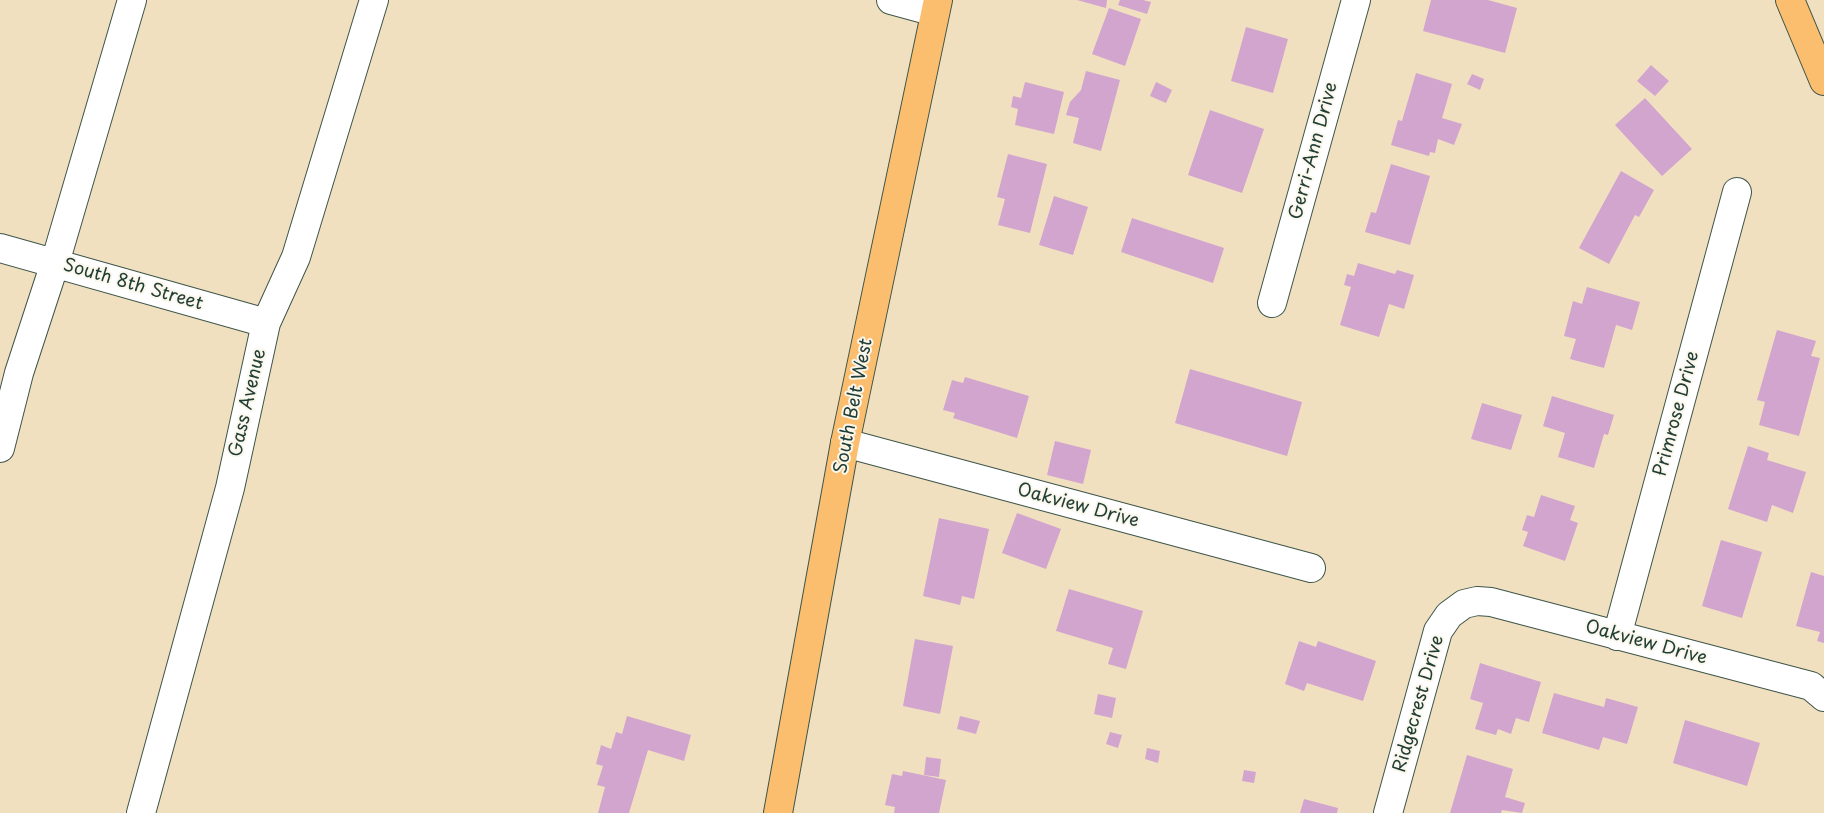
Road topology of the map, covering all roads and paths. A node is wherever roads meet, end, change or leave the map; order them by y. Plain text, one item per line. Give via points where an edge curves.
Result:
1 (132, 0) edge
2 (374, 0) edge
3 (891, 0) edge
4 (1356, 0) edge
5 (1790, 0) edge
6 (937, 6) edge
7 (1824, 81) edge
8 (1737, 192) dead end
9 (0, 248) edge
10 (55, 263) junction
11 (1272, 302) dead end
12 (266, 323) junction
13 (845, 443) junction
14 (0, 448) edge
15 (1311, 568) dead end
16 (1464, 604) joint
17 (1617, 636) junction
18 (1824, 697) edge
19 (141, 813) edge
20 (778, 813) edge
21 (1388, 813) edge

1 - 10 street
2 - 12 street, Gass Avenue via 296,257
3 - 6 street
4 - 11 street, Gerri-Ann Drive
5 - 7 main road
6 - 13 main road, South Belt West
8 - 17 street, Primrose Drive
9 - 10 street, South 8th Street
10 - 12 street, South 8th Street
10 - 14 street via 19,373
12 - 19 street, Gass Avenue via 230,488
13 - 15 street, Oakview Drive
13 - 20 main road, South Belt West
16 - 17 street, Oakview Drive via 1491,602
16 - 21 street, Ridgecrest Drive via 1449,615 1438,631
17 - 18 street, Oakview Drive via 1811,686

